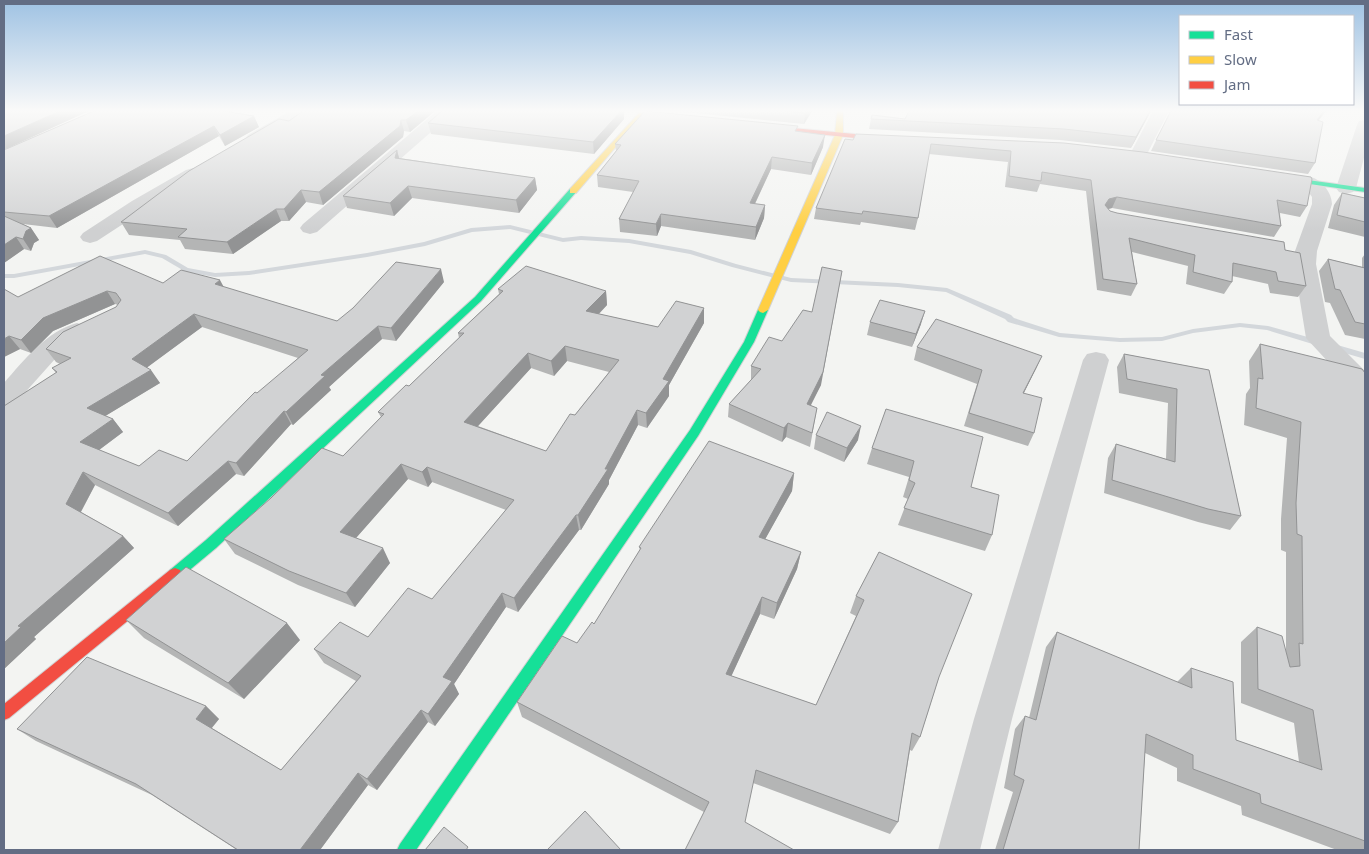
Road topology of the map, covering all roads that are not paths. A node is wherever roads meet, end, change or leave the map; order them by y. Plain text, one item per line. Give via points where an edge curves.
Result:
1 (400, 151) edge
2 (613, 151) edge
3 (832, 151) edge
4 (1141, 151) edge
5 (1357, 151) edge
6 (1138, 156) edge
7 (208, 165) edge
8 (1263, 175) edge
9 (1311, 183) junction
10 (1346, 188) junction
11 (1365, 190) edge
12 (310, 228) dead end
13 (90, 237) dead end
14 (98, 322) edge
15 (1096, 360) dead end
16 (1365, 386) edge
17 (4, 399) edge
18 (4, 713) edge
19 (406, 850) edge
20 (959, 850) edge

1 - 12 street
2 - 18 street via 478,299 211,544
3 - 19 street via 749,342 694,433
4 - 6 street
5 - 10 street
7 - 13 street
8 - 9 street
9 - 10 street
9 - 16 street via 1322,197 1322,204 1296,250 1305,264 1318,338
10 - 11 street
14 - 17 street via 63,338
15 - 20 street via 993,719

